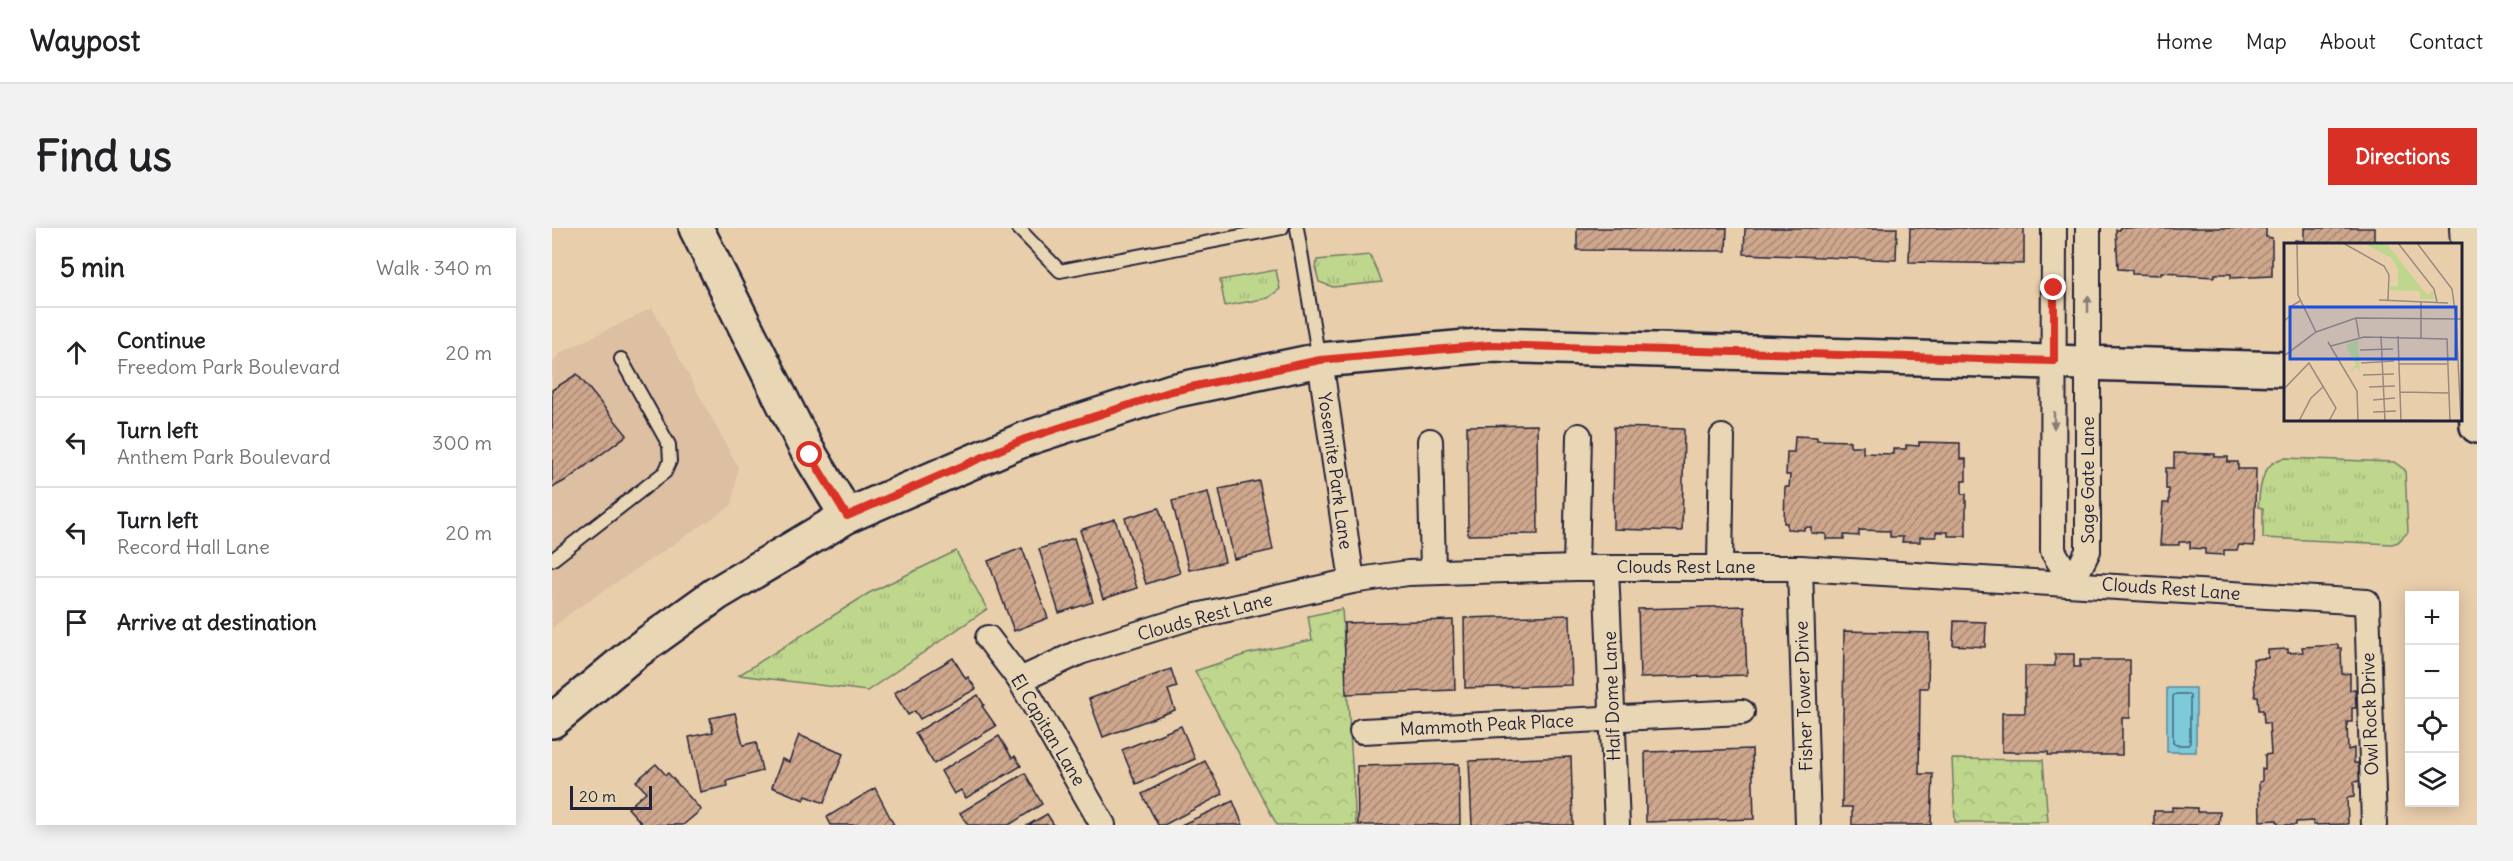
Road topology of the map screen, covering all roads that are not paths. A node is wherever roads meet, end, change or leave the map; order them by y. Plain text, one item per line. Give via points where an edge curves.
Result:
1 (696, 228) edge
2 (1018, 228) edge
3 (1282, 228) edge
4 (1297, 228) edge
5 (2054, 228) edge
6 (2088, 228) edge
7 (2465, 228) edge
8 (621, 359) dead end
9 (1320, 360) junction
10 (2054, 361) junction
11 (2088, 362) junction
12 (2284, 369) edge
13 (2471, 375) edge
14 (2477, 426) edge
15 (1579, 436) dead end
16 (1722, 437) dead end
17 (1430, 441) dead end
18 (847, 516) junction
19 (552, 560) edge
20 (1720, 566) junction
21 (1576, 567) junction
22 (1800, 567) junction
23 (1606, 568) junction
24 (1433, 571) junction
25 (1352, 581) junction
26 (2072, 583) junction
27 (2367, 602) joint
28 (988, 638) dead end
29 (1020, 680) junction
30 (1742, 712) dead end
31 (1613, 718) junction
32 (552, 721) edge
33 (1362, 731) dead end
34 (1103, 825) edge
35 (1617, 825) edge
36 (1808, 825) edge
37 (2374, 825) edge

1 - 18 main road via 806,448
2 - 3 lane via 1060,271
4 - 9 lane
5 - 10 street, Sage Gate Lane
11 -> 6 street, Sage Gate Lane
7 - 13 street
8 - 19 lane via 669,445 670,461 666,472
9 - 10 main road via 1490,345
9 - 18 main road via 1172,391 1025,439
9 - 25 street, Yosemite Park Lane
10 - 11 main road
10 -> 26 street, Sage Gate Lane via 2053,551
11 - 12 main road
11 - 26 street, Sage Gate Lane via 2088,551
13 - 14 main road
15 - 21 street
16 - 20 street
17 - 24 street
18 - 32 main road via 716,594 634,653
20 - 22 street, Clouds Rest Lane
20 - 23 street, Clouds Rest Lane
21 - 23 street, Clouds Rest Lane
21 - 24 street, Clouds Rest Lane
22 - 26 street, Clouds Rest Lane
22 - 36 street, Fisher Tower Drive
23 - 31 street, Half Dome Lane
24 - 25 street, Clouds Rest Lane
25 - 29 street, Clouds Rest Lane via 1188,618 1080,652
26 - 27 street, Clouds Rest Lane
27 - 37 street, Owl Rock Drive
28 - 29 street, El Capitan Lane
29 - 34 street, El Capitan Lane
30 - 31 street, Mammoth Peak Place
31 - 33 street, Mammoth Peak Place
31 - 35 street, Half Dome Lane

